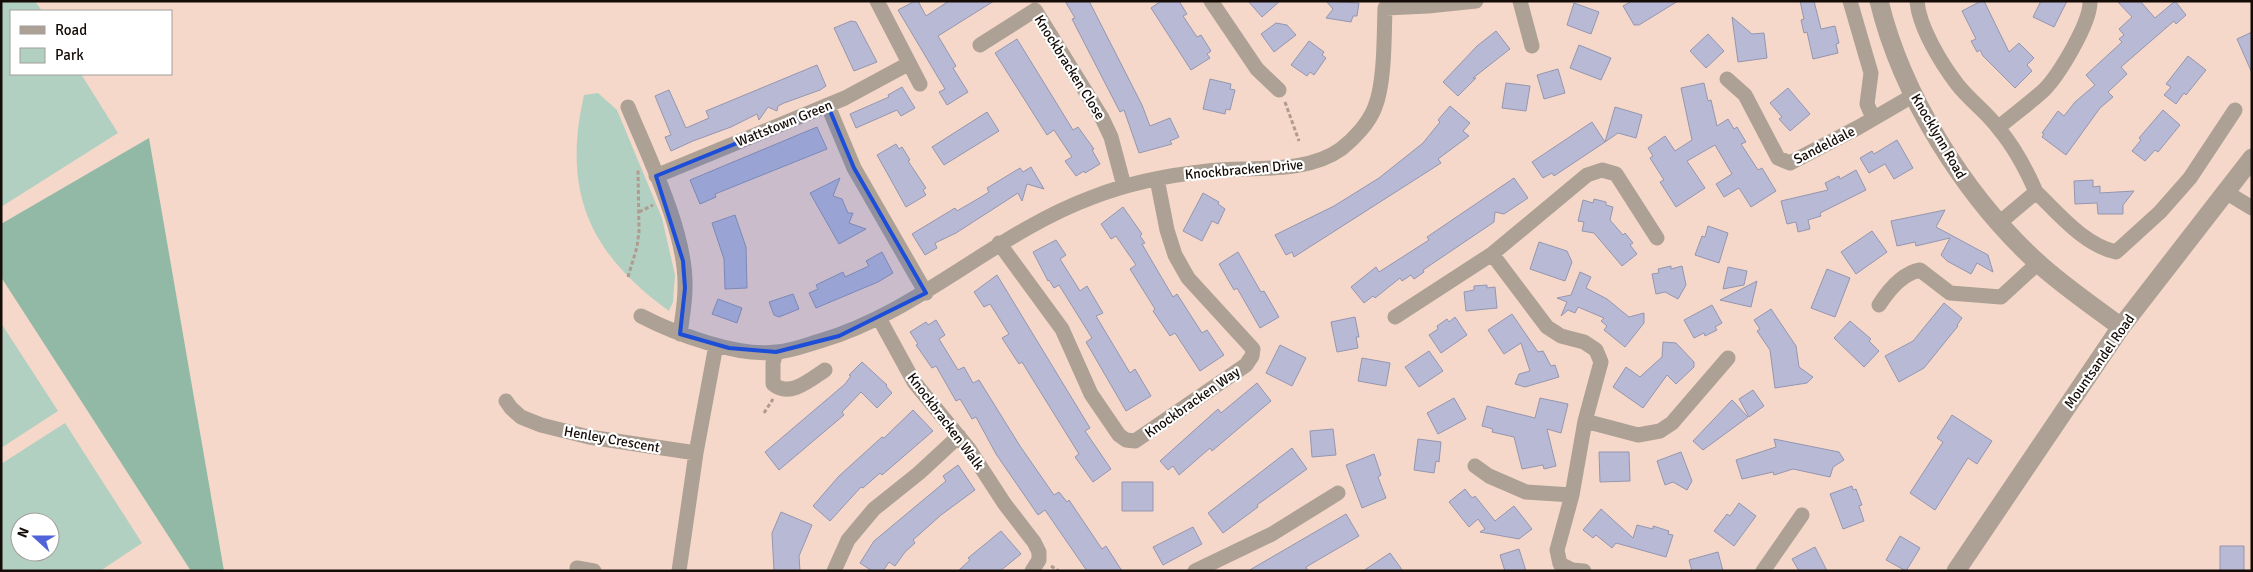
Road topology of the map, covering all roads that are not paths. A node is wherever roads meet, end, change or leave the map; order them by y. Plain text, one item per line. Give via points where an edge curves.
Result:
1 (877, 1) edge
2 (1211, 1) edge
3 (1476, 1) edge
4 (1520, 1) edge
5 (1850, 1) edge
6 (1879, 1) edge
7 (1918, 1) edge
8 (2090, 1) edge
9 (1384, 5) edge
10 (980, 46) dead end
11 (1532, 46) dead end
12 (908, 64) junction
13 (1727, 79) dead end
14 (920, 84) dead end
15 (1281, 93) road end
16 (1914, 95) junction
17 (828, 106) junction
18 (628, 107) dead end
19 (2234, 110) dead end
20 (1873, 118) junction
21 (1999, 128) junction
22 (2252, 158) edge
23 (656, 176) junction
24 (1157, 179) junction
25 (1124, 186) junction
26 (2036, 192) junction
27 (2224, 192) junction
28 (2252, 208) edge
29 (1998, 224) junction
30 (1657, 238) dead end
31 (999, 243) junction
32 (1492, 254) junction
33 (2038, 263) junction
34 (926, 292) junction
35 (1879, 305) dead end
36 (642, 316) dead end
37 (1395, 317) dead end
38 (879, 318) junction
39 (2122, 327) junction
40 (680, 334) junction
41 (716, 345) junction
42 (776, 352) junction
43 (1728, 358) dead end
44 (825, 370) dead end
45 (506, 401) dead end
46 (1585, 421) junction
47 (959, 436) junction
48 (696, 453) junction
49 (1475, 466) dead end
50 (1338, 493) dead end
51 (1572, 495) junction
52 (1802, 515) dead end
53 (577, 568) dead end
54 (594, 571) edge
55 (679, 571) edge
56 (834, 571) edge
57 (1032, 571) edge
58 (1195, 571) edge
59 (1584, 571) edge
60 (1763, 571) edge
61 (1956, 571) edge

1 - 12 street
2 - 15 street via 1257,69
3 - 9 street, Knockbracken Drive via 1428,6
4 - 11 street
5 - 20 street via 1871,73 1867,104
6 - 16 street, Knocklynn Road via 1884,23
7 - 21 street via 1924,31 1957,84
8 - 21 street via 2088,18 2045,89
9 - 24 street, Knockbracken Drive via 1381,73 1375,107 1362,128 1341,149 1317,162 1208,171
10 - 25 street, Knockbracken Close via 1035,10 1102,118 1111,137
12 - 14 street
12 - 17 street, Wattstown Green
13 - 20 street, Sandeldale via 1745,95 1778,158 1790,163
16 - 20 street, Sandeldale
16 - 29 street, Knocklynn Road via 1958,172
17 - 23 street, Wattstown Green
17 - 34 street via 854,168
18 - 23 street
19 - 26 street via 2190,178 2160,212 2116,252 2103,249 2076,230
21 - 26 street via 2022,162
22 - 27 street, Mountsandel Road
23 - 40 street via 683,261 685,288
24 - 25 street, Knockbracken Drive
24 - 31 street, Knockbracken Way via 1175,255 1188,278 1253,350 1246,365 1135,441 1119,435 1091,394 1053,314
25 - 31 street, Knockbracken Drive via 1064,209
26 - 29 street
27 - 28 street
27 - 39 street, Mountsandel Road
29 - 33 street, Knocklynn Road
30 - 32 street via 1616,174 1602,170 1587,174
31 - 34 street, Knockbracken Drive
32 - 37 street
32 - 46 street via 1547,327 1596,350 1601,362
33 - 35 street via 2001,297 1950,293 1920,270 1910,272
33 - 39 street, Knocklynn Road
34 - 38 street, Knockbracken Drive
36 - 40 street, Knockbracken Drive
38 - 42 street, Knockbracken Drive via 839,336
38 - 47 street, Knockbracken Walk via 914,382
39 - 61 street, Mountsandel Road
40 - 41 street, Knockbracken Drive
41 - 42 street, Knockbracken Drive
41 - 48 street
42 - 44 street via 773,384 779,389 788,391
43 - 46 street via 1672,423 1660,431 1638,435
45 - 48 street, Henley Crescent via 521,417 541,425 589,438
46 - 51 street
47 - 56 street via 874,509 848,540
47 - 57 street, Knockbracken Walk via 1039,552 1039,560
48 - 55 street
49 - 51 street via 1489,476 1526,492
50 - 58 street via 1272,534
51 - 59 street via 1557,550 1560,564
52 - 60 street
53 - 54 street

